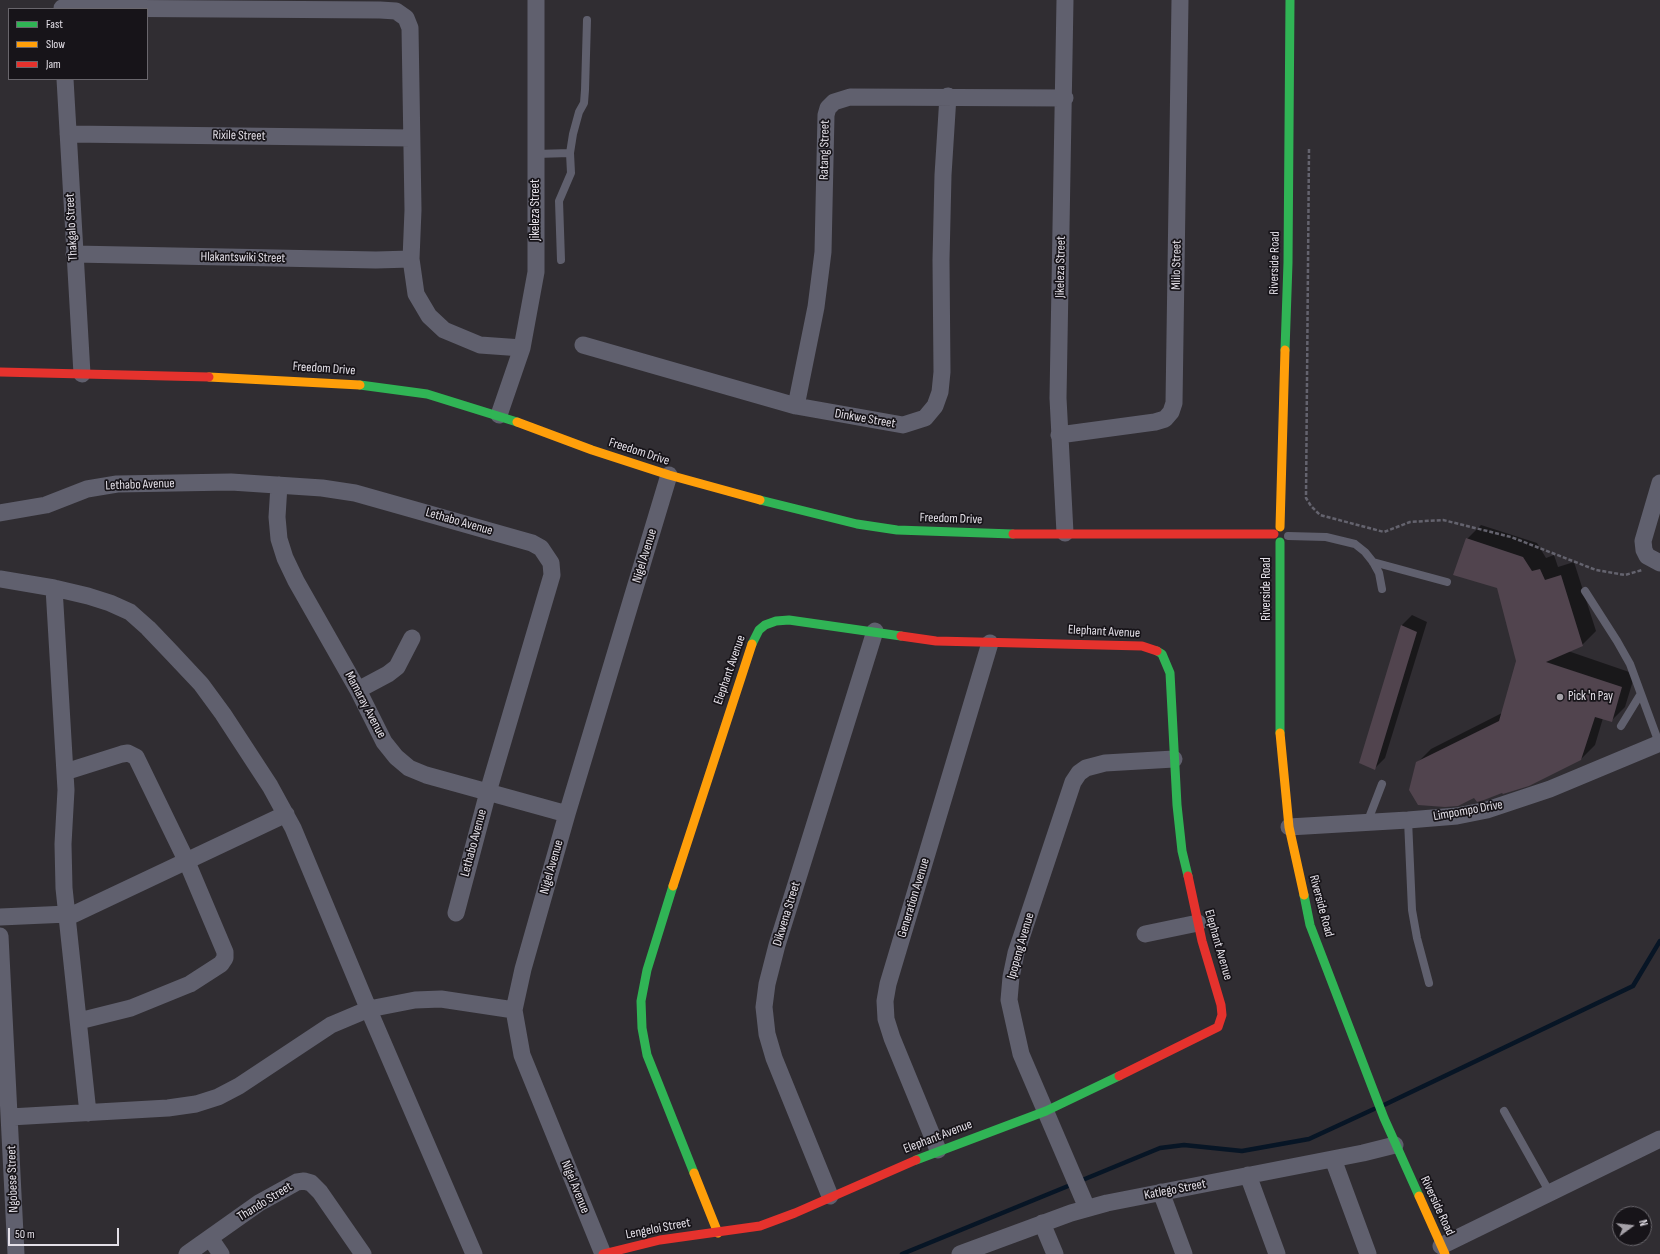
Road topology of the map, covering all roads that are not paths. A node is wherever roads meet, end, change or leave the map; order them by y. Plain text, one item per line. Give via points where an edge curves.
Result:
1 (536, 0) edge
2 (1065, 0) edge
3 (1180, 0) edge
4 (1290, 0) edge
5 (62, 6) edge
6 (587, 20) dead end
7 (65, 80) edge
8 (948, 96) junction
9 (1064, 98) junction
10 (68, 134) junction
11 (411, 138) junction
12 (570, 153) junction
13 (536, 154) junction
14 (74, 254) junction
15 (412, 259) junction
16 (561, 260) dead end
17 (583, 345) dead end
18 (522, 348) junction
19 (0, 372) edge
20 (82, 374) junction
21 (796, 406) junction
22 (499, 415) junction
23 (1059, 435) junction
24 (669, 475) junction
25 (1660, 483) edge
26 (279, 485) junction
27 (0, 513) edge
28 (1277, 530) junction
29 (1064, 533) junction
30 (1288, 536) junction
31 (1280, 542) junction
32 (1373, 562) junction
33 (1653, 566) edge
34 (0, 579) edge
35 (1447, 582) dead end
36 (54, 588) junction
37 (1382, 589) dead end
38 (1585, 591) dead end
39 (875, 631) junction
40 (412, 638) dead end
41 (990, 643) junction
42 (358, 690) junction
43 (1640, 695) junction
44 (1621, 726) dead end
45 (1660, 744) edge
46 (1174, 759) junction
47 (65, 772) junction
48 (1382, 784) dead end
49 (488, 792) junction
50 (286, 814) junction
51 (567, 814) junction
52 (1408, 820) junction
53 (1367, 824) junction
54 (1289, 827) junction
55 (187, 862) junction
56 (456, 913) dead end
57 (68, 915) junction
58 (0, 917) edge
59 (1198, 923) junction
60 (1145, 934) dead end
61 (0, 936) edge
62 (1429, 983) dead end
63 (369, 1009) junction
64 (514, 1010) junction
65 (78, 1021) junction
66 (1046, 1111) junction
67 (1504, 1111) dead end
68 (88, 1113) junction
69 (10, 1117) junction
70 (1660, 1139) edge
71 (1395, 1145) junction
72 (938, 1150) junction
73 (1333, 1159) junction
74 (1248, 1175) junction
75 (1161, 1192) junction
76 (1550, 1193) junction
77 (830, 1196) junction
78 (1088, 1208) junction
79 (1042, 1223) junction
80 (718, 1233) junction
81 (210, 1238) junction
82 (1443, 1250) edge
83 (16, 1254) edge
84 (187, 1254) edge
85 (221, 1254) edge
86 (363, 1254) edge
87 (474, 1254) edge
88 (603, 1254) edge
89 (960, 1254) edge
90 (1055, 1254) edge
91 (1184, 1254) edge
92 (1277, 1254) edge
93 (1368, 1254) edge

1 - 13 street, Jikeleza Street
2 - 9 street, Jikeleza Street
3 - 23 street, Mlilo Street via 1174,404 1165,419 1155,422
4 - 28 street, Riverside Road via 1288,263
5 - 11 street via 396,11 406,18 410,28
6 - 12 lane via 586,90
7 - 10 street, Thakgalo Street
8 - 9 street, Ratang Street
8 - 21 street, Ratang Street via 850,97 834,102 828,108 823,252 816,308
8 - 21 street, Dinkwe Street via 942,214 942,372 940,392 935,406 925,418 903,425
9 - 23 street, Jikeleza Street
10 - 11 street, Rixile Street
10 - 14 street, Thakgalo Street
11 - 15 street
12 - 13 lane
12 - 16 lane via 571,173 560,201
13 - 18 street, Jikeleza Street via 536,272
14 - 15 street, Hlakantswiki Street
14 - 20 street, Thakgalo Street
15 - 18 street via 416,294 429,316 444,330 480,345
17 - 21 street, Dinkwe Street
18 - 22 street, Jikeleza Street
19 - 20 street, Freedom Drive
20 - 22 street, Freedom Drive via 230,377 346,383 426,394
22 - 24 street, Freedom Drive via 592,450
23 - 29 street, Jikeleza Street
24 - 29 street, Freedom Drive via 812,514 897,530 988,534
24 - 51 street, Nigel Avenue
25 - 33 street via 1643,541 1644,550
26 - 27 street, Lethabo Avenue via 231,482 117,484 87,489 46,505
26 - 42 street, Mamaray Avenue via 277,517 279,539 285,558
26 - 49 street, Lethabo Avenue via 355,492 532,543 546,554 551,563 552,575
28 - 29 street, Freedom Drive
28 - 30 street via 1286,529
28 - 31 street via 1274,538
30 - 31 street
30 - 32 lane via 1326,537 1355,544 1366,552
31 - 54 street, Riverside Road via 1279,719
32 - 35 lane
32 - 37 lane via 1379,573
34 - 36 street
36 - 47 street
36 - 50 street via 110,603 130,612 148,628 210,696 255,761
38 - 43 lane via 1630,664
39 - 41 street, Elephant Avenue via 936,641
39 - 77 street, Dikwena Street via 777,945 764,1007 767,1034 774,1058
39 - 80 street, Elephant Avenue via 789,620 776,621 759,630 753,641 704,787 646,970 641,1001 647,1055
40 - 42 street via 397,667
41 - 46 street, Elephant Avenue via 1142,646 1162,654 1170,674
41 - 72 street, Generation Avenue via 885,1001 886,1018 892,1038
42 - 49 street, Mamaray Avenue via 384,742 396,757 426,774
43 - 44 lane
43 - 45 lane
45 - 52 street, Limpompo Drive via 1520,800 1487,810 1457,816
46 - 59 street, Elephant Avenue via 1182,851
46 - 66 street, Ipopeng Avenue via 1094,765 1079,773 1074,782 1016,953 1009,992 1011,1014 1021,1054
47 - 55 street via 122,754 133,754
47 - 57 street via 63,866
48 - 53 lane
49 - 51 street, Mamaray Avenue
49 - 56 street, Lethabo Avenue
50 - 55 street
50 - 63 street
51 - 64 street, Nigel Avenue via 523,969
52 - 53 street, Limpompo Drive
52 - 62 lane via 1412,910
53 - 54 street, Limpompo Drive
54 - 71 street, Riverside Road via 1310,925
55 - 57 street
55 - 65 street via 225,952 221,964 190,984 159,998
57 - 58 street
57 - 65 street
59 - 60 street
59 - 66 street, Elephant Avenue via 1222,1005 1218,1027
61 - 69 street, Ngobese Street
63 - 64 street via 414,1000 441,999
63 - 68 street via 331,1025 239,1086 218,1097 196,1104 168,1108
63 - 87 street
64 - 88 street, Nigel Avenue via 522,1055
65 - 68 street
66 - 72 street, Elephant Avenue
66 - 78 street, Ipopeng Avenue
67 - 76 lane
68 - 69 street
69 - 83 street, Ngobese Street
70 - 76 street
71 - 73 street, Katlego Street
71 - 82 street, Riverside Road
72 - 77 street, Elephant Avenue
73 - 74 street, Katlego Street
73 - 93 street
74 - 75 street, Katlego Street
74 - 92 street
75 - 78 street, Katlego Street
75 - 91 street
76 - 82 street
77 - 80 street, Elephant Avenue via 760,1226
78 - 79 street, Katlego Street
79 - 89 street, Katlego Street
79 - 90 street
80 - 88 street, Lengeloi Street via 660,1240
81 - 84 street, Thando Street
81 - 85 street
81 - 86 street, Thando Street via 259,1203 304,1181 312,1183 320,1192

